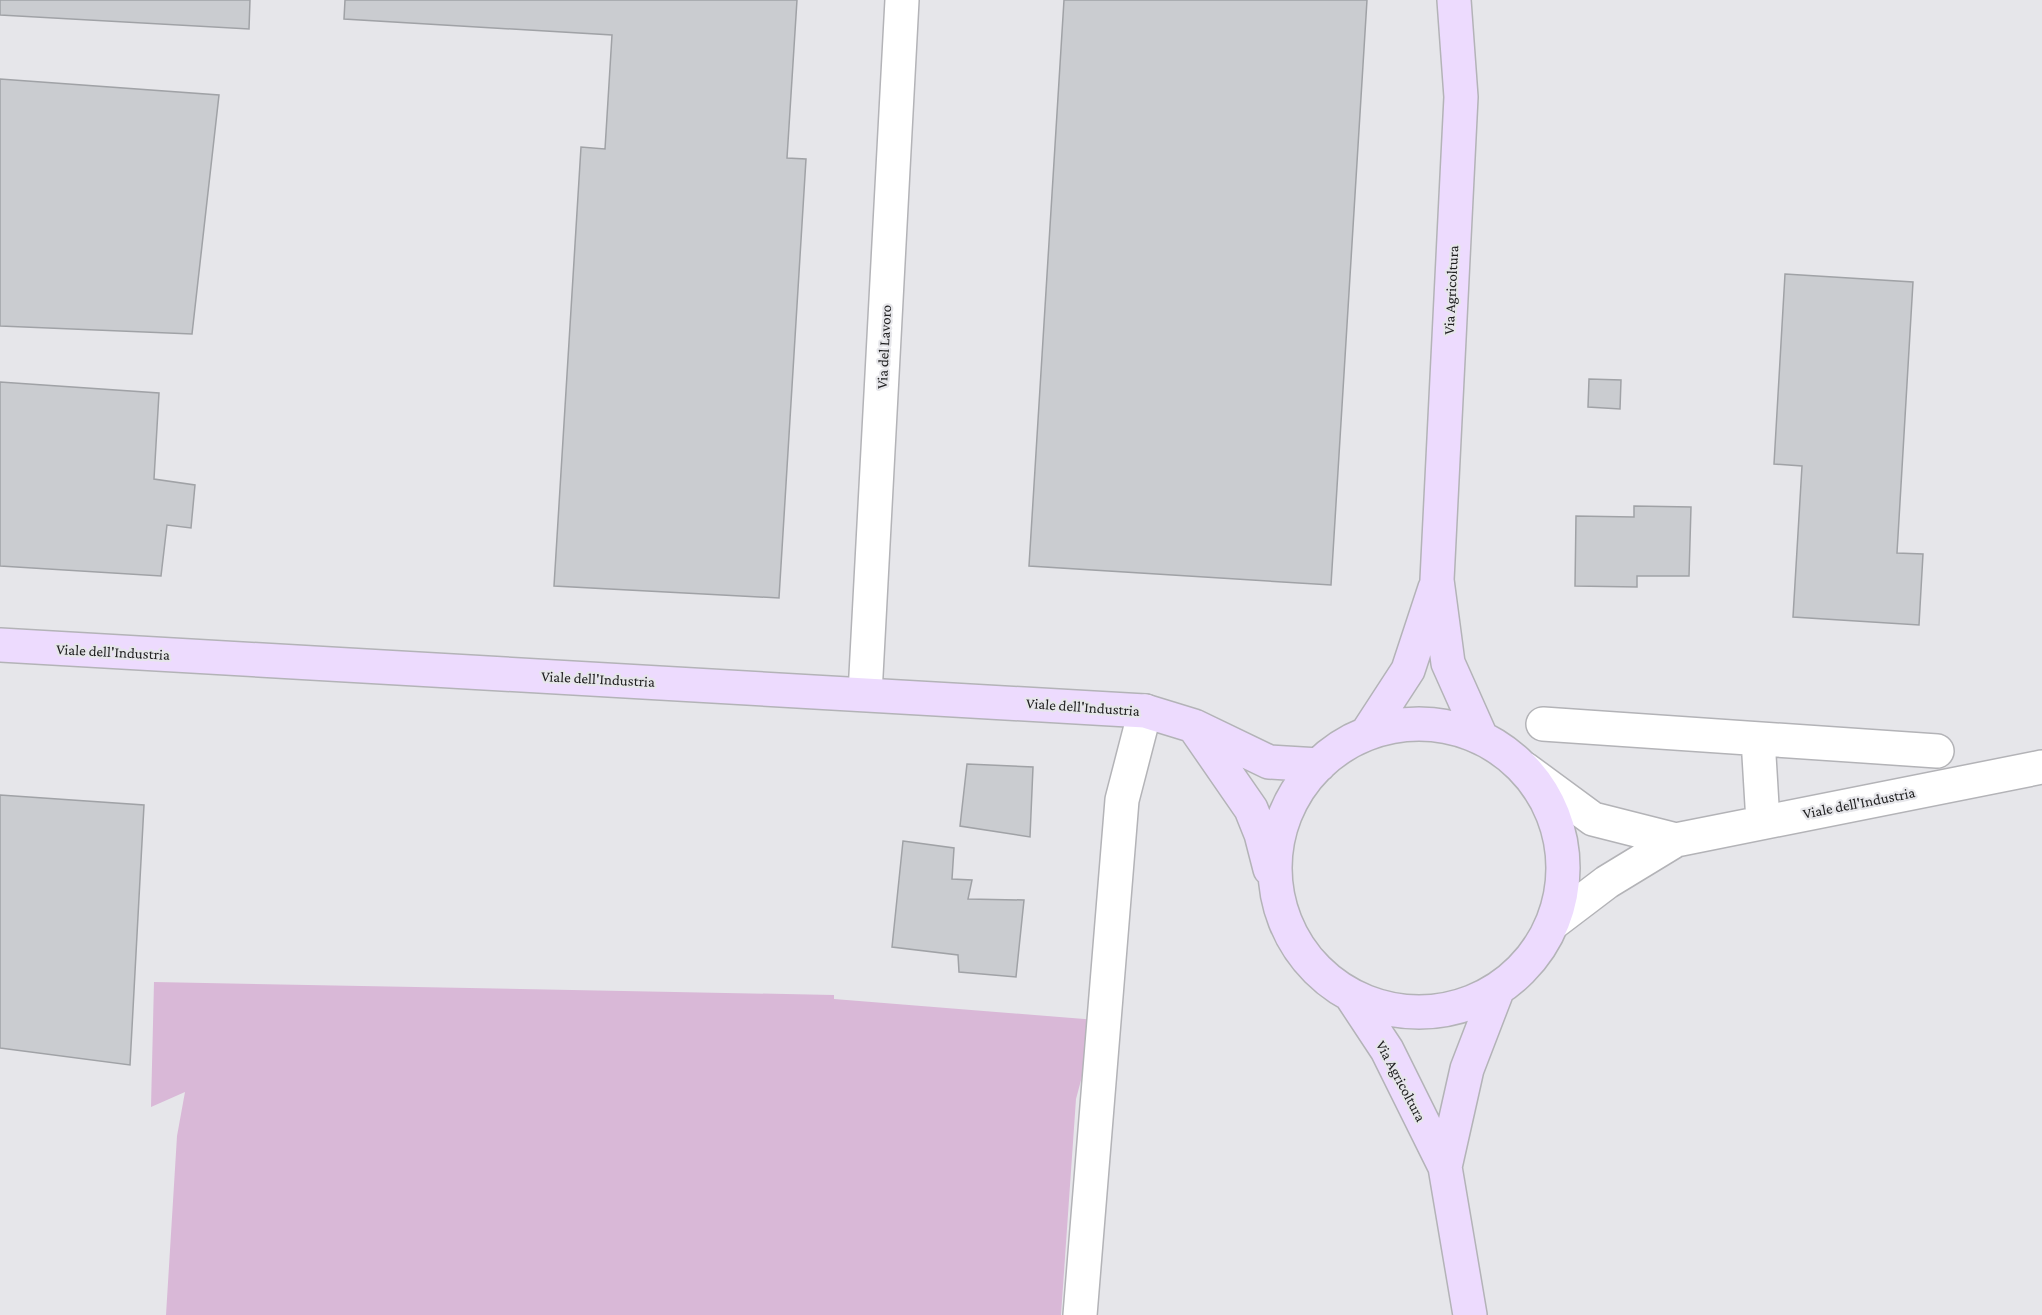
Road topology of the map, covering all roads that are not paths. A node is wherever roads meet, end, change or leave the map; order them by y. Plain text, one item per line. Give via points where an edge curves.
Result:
1 (902, 0) edge
2 (1454, 0) edge
3 (1437, 580) junction
4 (0, 645) edge
5 (865, 694) junction
6 (1145, 711) junction
7 (1543, 724) dead end
8 (1194, 726) junction
9 (1367, 733) junction
10 (1481, 737) junction
11 (1758, 739) junction
12 (1937, 751) dead end
13 (1319, 765) junction
14 (2042, 767) edge
15 (1525, 769) junction
16 (1763, 822) junction
17 (1676, 840) junction
18 (1282, 916) junction
19 (1553, 923) junction
20 (1497, 991) junction
21 (1352, 997) junction
22 (1445, 1167) junction
23 (1080, 1315) edge
24 (1470, 1315) edge

1 - 5 street, Via del Lavoro
2 - 3 main road, Via Agricoltura via 1461,98
3 - 9 main road, Via Agricoltura via 1408,670
3 - 10 main road, Via Agricoltura via 1448,663
4 - 5 main road, Viale dell'Industria
5 - 6 main road, Viale dell'Industria
6 - 8 main road, Viale dell'Industria
6 - 23 street via 1122,800
7 - 11 street
8 - 13 main road, Viale dell'Industria via 1269,762
8 - 18 main road, Viale dell'Industria via 1251,809
9 - 10 main road, Viale dell'Industria via 1405,724 1444,726
9 - 13 main road, Viale dell'Industria
10 - 15 main road, Viale dell'Industria
11 - 12 street
11 - 16 street
13 - 18 main road, Viale dell'Industria via 1294,797 1278,835 1275,876
14 - 16 street, Viale dell'Industria
15 - 17 street, Viale dell'Industria via 1593,819
15 - 19 main road, Viale dell'Industria via 1549,803 1562,842 1563,883
16 - 17 street, Viale dell'Industria
17 - 19 street, Viale dell'Industria via 1607,882
18 - 21 main road, Viale dell'Industria via 1298,949 1322,977
19 - 20 main road, Viale dell'Industria via 1531,961
20 - 21 main road, Viale dell'Industria via 1463,1007 1426,1014 1388,1010
20 - 22 main road, Via Agricoltura via 1467,1069
21 - 22 main road, Via Agricoltura via 1387,1050
22 - 24 main road, Via Agricoltura

